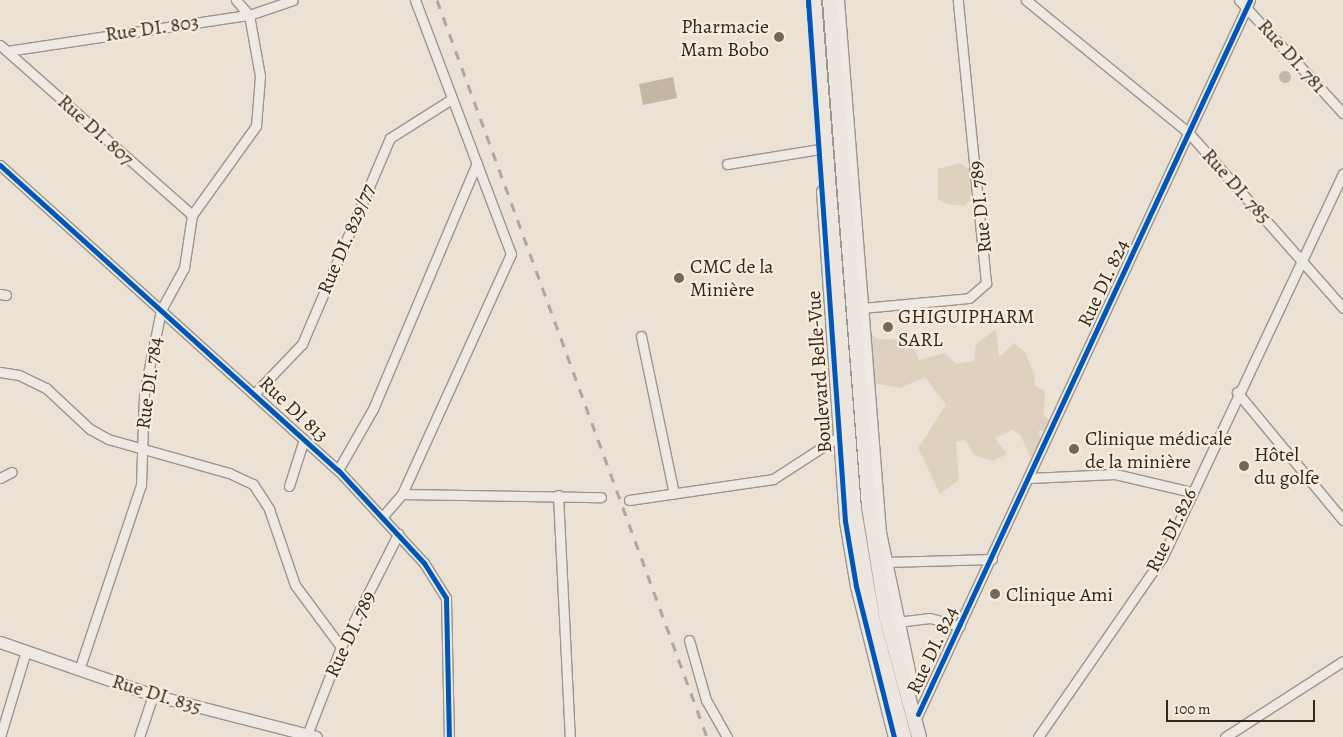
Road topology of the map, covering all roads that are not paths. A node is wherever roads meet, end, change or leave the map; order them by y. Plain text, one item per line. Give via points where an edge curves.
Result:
1 (236, 0) edge
2 (293, 0) edge
3 (415, 0) edge
4 (808, 0) edge
5 (814, 0) edge
6 (830, 0) edge
7 (838, 0) edge
8 (958, 0) edge
9 (1026, 0) edge
10 (1239, 0) edge
11 (1249, 3) edge
12 (249, 16) junction
13 (0, 45) edge
14 (8, 51) junction
15 (450, 100) junction
16 (1343, 113) edge
17 (1188, 132) junction
18 (820, 149) junction
19 (477, 163) junction
20 (0, 164) edge
21 (727, 164) dead end
22 (1343, 173) edge
23 (192, 215) junction
24 (1301, 258) junction
25 (862, 308) junction
26 (1343, 308) edge
27 (161, 310) junction
28 (641, 336) dead end
29 (0, 372) edge
30 (1237, 392) junction
31 (254, 393) junction
32 (838, 437) junction
33 (304, 439) junction
34 (141, 445) junction
35 (338, 470) junction
36 (12, 472) dead end
37 (0, 478) edge
38 (1030, 478) junction
39 (289, 486) dead end
40 (1190, 492) junction
41 (402, 494) junction
42 (674, 494) junction
43 (558, 495) junction
44 (601, 497) dead end
45 (629, 500) dead end
46 (383, 516) junction
47 (1343, 520) edge
48 (398, 534) junction
49 (992, 559) junction
50 (886, 562) junction
51 (897, 622) junction
52 (960, 626) junction
53 (689, 640) dead end
54 (0, 642) edge
55 (341, 647) junction
56 (25, 654) junction
57 (1343, 661) edge
58 (79, 670) junction
59 (153, 695) junction
60 (918, 714) junction
61 (295, 735) edge
62 (312, 736) edge
63 (0, 737) edge
64 (139, 737) edge
65 (449, 737) edge
66 (570, 737) edge
67 (727, 737) edge
68 (894, 737) edge
69 (904, 737) edge
70 (919, 737) edge
71 (926, 737) edge
72 (1038, 737) edge
73 (1225, 737) edge

1 - 12 street, Rue DI. 784
2 - 12 street, Rue DI. 803
3 - 15 street
4 - 18 street, Boulevard Belle-Vue
5 - 69 main road, Boulevard Belle-Vue via 854,509 873,621
6 - 70 main road, Boulevard Belle-Vue via 869,507 887,619
7 - 25 street
8 - 25 street, Rue DI. 789 via 986,283 969,298
9 - 17 street, Rue DI. 785
10 - 11 street, Rue DI. 781
11 - 16 street, Rue DI. 781
11 - 17 street, Rue DI. 824
12 - 14 street, Rue DI. 803
12 - 23 street, Rue DI. 784 via 260,76 256,126
13 - 14 street, Rue DI. 807
14 - 23 street, Rue DI. 807
15 - 19 street
15 - 31 street, Rue DI. 829/77 via 390,138 302,344
17 - 24 street, Rue DI. 785
17 - 38 street, Rue DI. 824
18 - 21 street
18 - 32 street, Boulevard Belle-Vue
19 - 35 street via 373,409
19 - 41 street via 511,254
20 - 27 street, Rue DI 813
22 - 24 street, Rue DI.826
23 - 27 street, Rue DI. 784 via 184,268
24 - 26 street, Rue DI. 785
24 - 30 street, Rue DI.826
25 - 50 street
27 - 31 street, Rue DI 813
27 - 34 street, Rue DI. 784 via 150,356
28 - 42 street
29 - 34 street via 19,375 46,388 90,429 108,439
30 - 40 street, Rue DI.826
30 - 47 street
31 - 33 street, Rue DI 813
32 - 42 street via 774,479
32 - 68 street, Boulevard Belle-Vue via 856,586
33 - 35 street, Rue DI 813
33 - 39 street
34 - 55 street via 253,484 269,509 296,585
34 - 58 street, Rue DI. 784 via 141,485
35 - 46 street, Rue DI 813
36 - 37 street
38 - 40 street via 1115,474
38 - 49 street, Rue DI. 824
40 - 72 street, Rue DI.826 via 1162,558
41 - 43 street
41 - 46 street
42 - 45 street
43 - 44 street
43 - 66 street
46 - 48 street, Rue DI 813
48 - 55 street, Rue DI. 789
48 - 65 street, Rue DI 813 via 446,598
49 - 50 street
49 - 52 street, Rue DI. 824
50 - 51 street
51 - 52 street via 930,618
51 - 60 street
52 - 60 street, Rue DI. 824
53 - 67 street via 706,700
54 - 56 street, Rue DI. 835
55 - 62 street, Rue DI. 789
56 - 58 street, Rue DI. 835
56 - 63 street
57 - 73 street
58 - 59 street, Rue DI. 835
59 - 61 street, Rue DI. 835
59 - 64 street
60 - 71 street
61 - 62 street, Rue DI. 835

